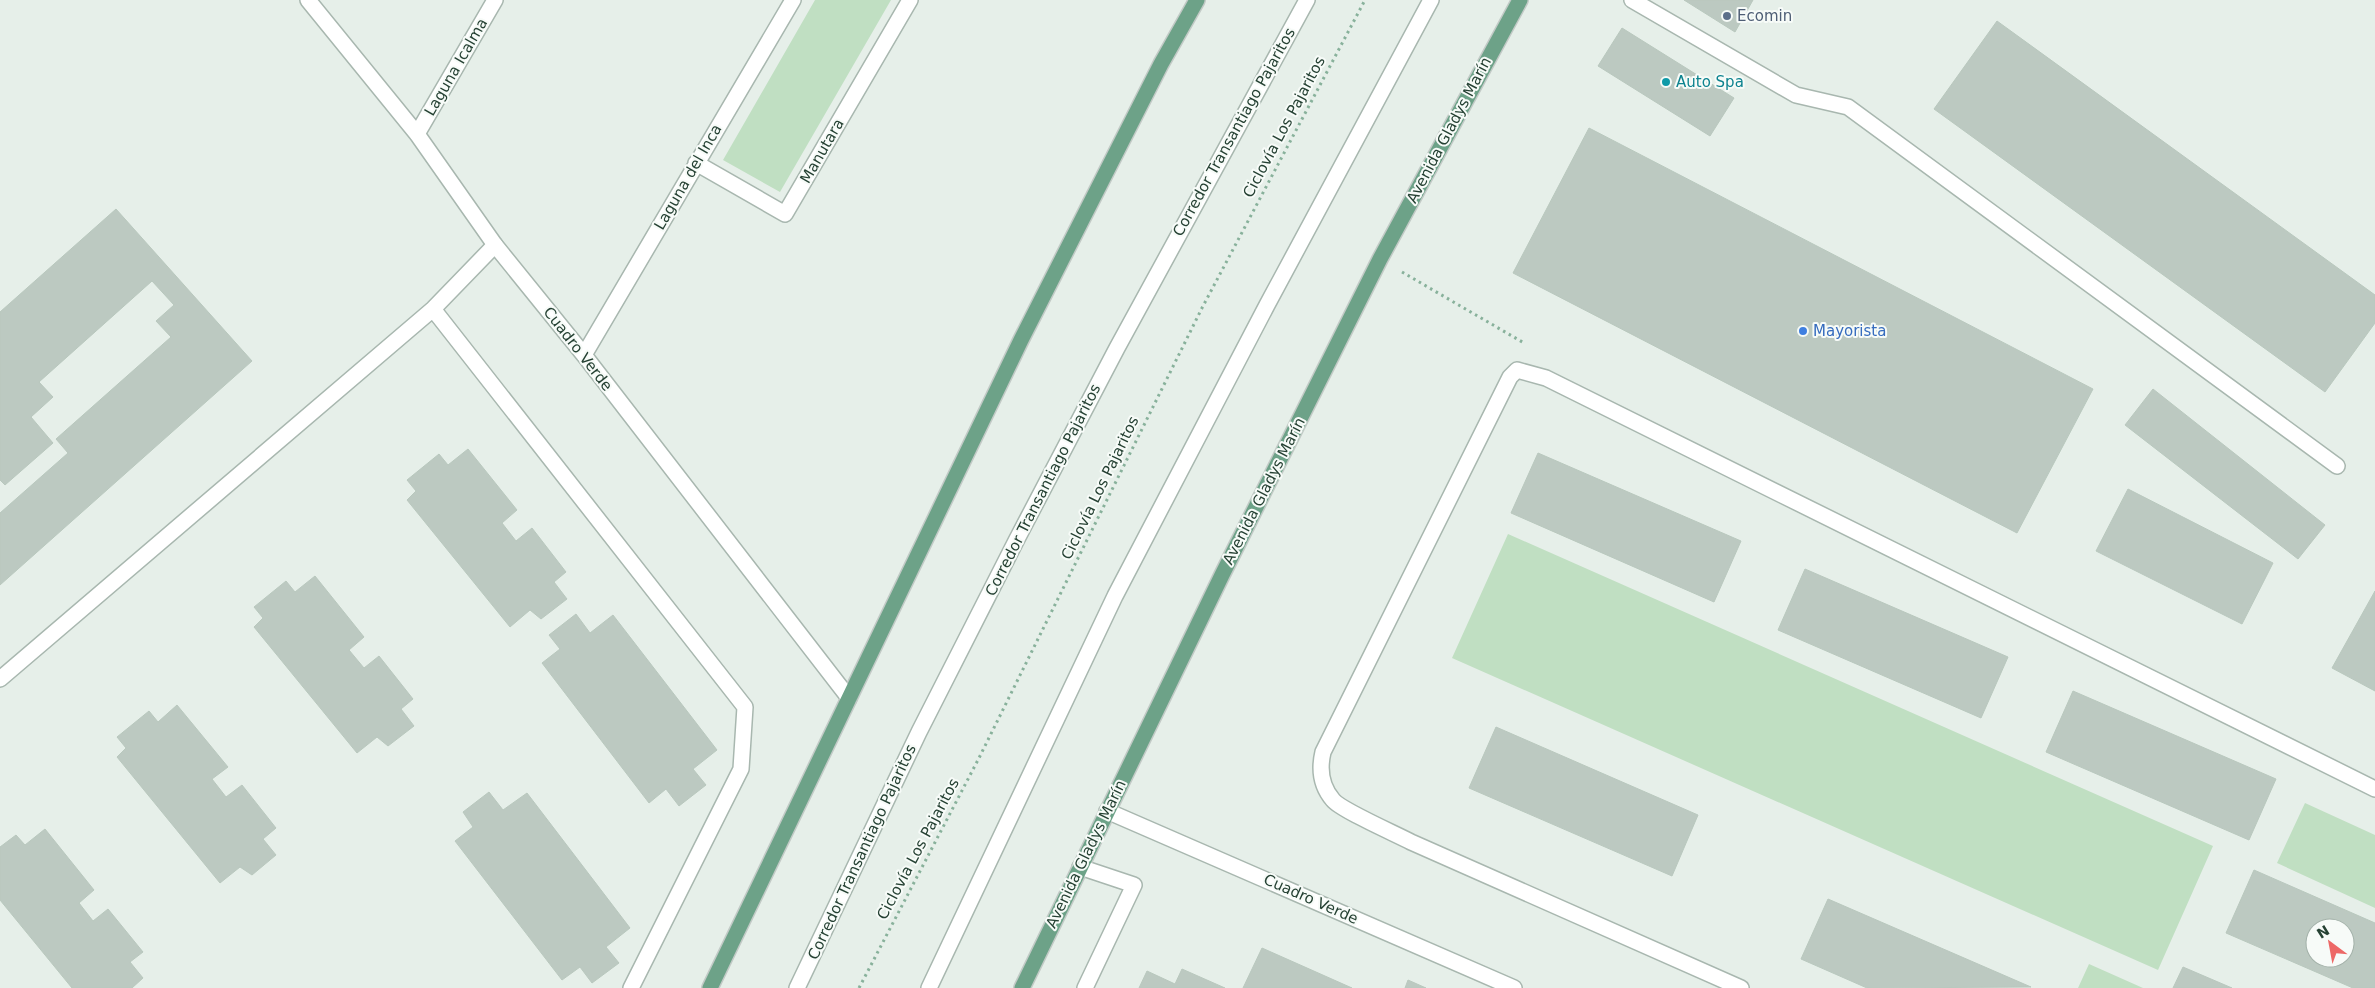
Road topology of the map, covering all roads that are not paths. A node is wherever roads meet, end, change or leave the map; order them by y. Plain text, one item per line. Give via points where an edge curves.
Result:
1 (308, 0) edge
2 (495, 0) edge
3 (792, 0) edge
4 (910, 0) edge
5 (1197, 0) edge
6 (1307, 0) edge
7 (1430, 0) edge
8 (1520, 0) edge
9 (1632, 0) edge
10 (417, 134) junction
11 (696, 163) junction
12 (495, 246) junction
13 (433, 308) junction
14 (584, 355) junction
15 (2337, 466) dead end
16 (0, 679) edge
17 (849, 698) junction
18 (2375, 789) edge
19 (1107, 810) junction
20 (1080, 867) junction
21 (631, 988) edge
22 (710, 988) edge
23 (797, 988) edge
24 (929, 988) edge
25 (1022, 988) edge
26 (1085, 988) edge
27 (1514, 988) edge
28 (1741, 988) edge

1 - 10 street, Cuadro Verde
2 - 10 street, Laguna Icalma
3 - 11 street, Laguna del Inca
4 - 11 street, Manutara via 785,214
5 - 17 main road via 1161,64 1021,340
6 - 23 street, Corredor Transantiago Pajaritos via 1017,539 919,732
7 - 24 street via 1115,596
8 - 19 main road, Avenida Gladys Marín via 1380,259
9 - 15 street via 1796,95 1848,108
10 - 12 street, Cuadro Verde
11 - 14 street, Laguna del Inca
12 - 13 street
12 - 14 street, Cuadro Verde
13 - 16 street
13 - 21 street via 745,707 741,770
14 - 17 street, Cuadro Verde
17 - 22 main road
18 - 28 street via 1546,378 1517,370 1510,377 1323,752 1321,773 1334,802 1360,816 1411,842
19 - 20 main road, Avenida Gladys Marín
19 - 27 street, Cuadro Verde
20 - 25 main road, Avenida Gladys Marín
20 - 26 street via 1134,885

